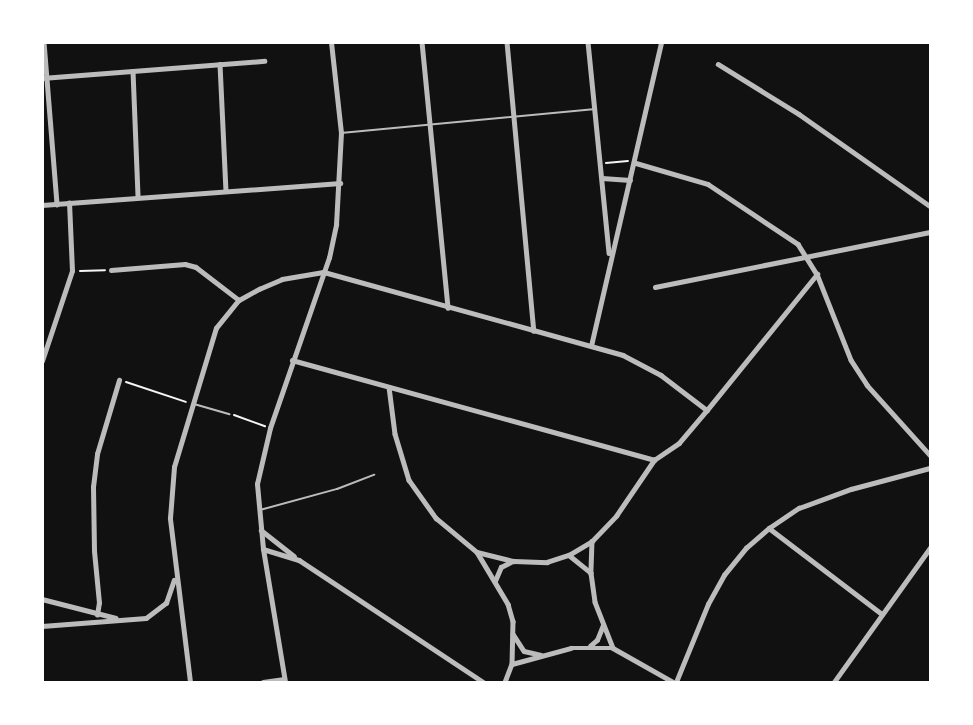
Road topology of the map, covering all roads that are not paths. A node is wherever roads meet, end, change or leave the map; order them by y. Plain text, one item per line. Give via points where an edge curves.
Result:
1 (44, 42) edge
2 (331, 42) edge
3 (422, 42) edge
4 (506, 42) edge
5 (588, 42) edge
6 (661, 42) edge
7 (264, 61) dead end
8 (220, 64) junction
9 (718, 64) dead end
10 (133, 71) junction
11 (45, 78) edge
12 (594, 109) junction
13 (514, 117) junction
14 (431, 124) junction
15 (341, 133) junction
16 (636, 163) junction
17 (602, 178) junction
18 (630, 180) junction
19 (340, 183) junction
20 (226, 191) junction
21 (138, 197) junction
22 (69, 203) junction
23 (57, 204) junction
24 (42, 205) edge
25 (930, 206) edge
26 (930, 232) edge
27 (609, 256) junction
28 (808, 256) junction
29 (111, 270) road end
30 (324, 272) junction
31 (817, 274) junction
32 (655, 287) dead end
33 (239, 300) junction
34 (448, 308) junction
35 (534, 331) junction
36 (591, 346) junction
37 (292, 360) junction
38 (42, 361) edge
39 (119, 380) road end
40 (389, 387) junction
41 (193, 404) junction
42 (707, 410) junction
43 (230, 414) road end
44 (930, 455) edge
45 (654, 460) junction
46 (930, 468) edge
47 (374, 475) dead end
48 (258, 510) junction
49 (769, 528) junction
50 (260, 530) junction
51 (592, 541) junction
52 (930, 548) edge
53 (263, 549) junction
54 (477, 552) junction
55 (569, 555) junction
56 (299, 560) junction
57 (514, 561) junction
58 (591, 573) junction
59 (175, 576) junction
60 (495, 581) junction
61 (42, 600) edge
62 (882, 614) junction
63 (97, 615) junction
64 (122, 619) junction
65 (603, 625) junction
66 (42, 626) edge
67 (513, 633) junction
68 (590, 646) junction
69 (613, 648) junction
70 (545, 655) junction
71 (512, 664) junction
72 (284, 681) edge
73 (190, 682) edge
74 (263, 682) edge
75 (483, 682) edge
76 (505, 682) edge
77 (675, 682) edge
78 (834, 682) edge

1 - 11 street
2 - 15 street
3 - 14 street
4 - 13 street
5 - 12 street
6 - 16 street
7 - 8 street
8 - 10 street
8 - 20 street
9 - 25 street via 799,114
10 - 11 street
10 - 21 street
11 - 23 street
12 - 13 lane
12 - 17 street
13 - 14 lane
13 - 35 street
14 - 15 lane
14 - 34 street
15 - 19 street
16 - 18 street
16 - 28 street via 708,184 770,224
17 - 18 street
17 - 27 street
18 - 27 street
19 - 20 street
19 - 30 street via 336,224
20 - 21 street
21 - 22 street
22 - 23 street
22 - 38 street via 72,271
23 - 24 street
26 - 28 street
27 - 36 street
28 - 31 street
28 - 32 street
29 - 33 street via 185,264 196,267
30 - 33 street via 282,279
30 - 34 street
30 - 37 street
31 - 42 street
31 - 44 street via 852,360 867,385
33 - 41 street via 216,328
34 - 35 street
35 - 36 street
36 - 42 street via 642,363
37 - 40 street
37 - 48 street via 270,428 257,484
39 - 63 street via 97,454 93,487
40 - 45 street
40 - 54 street via 395,434 409,480 436,518
41 - 43 lane
41 - 59 street via 174,467 171,491
42 - 45 street via 678,443
45 - 51 street via 616,516
46 - 49 street via 799,508
47 - 48 lane via 338,489
48 - 50 street
49 - 62 street
49 - 77 street via 746,548 724,575
50 - 53 street
50 - 56 street
51 - 55 street
51 - 58 street
52 - 62 street
53 - 56 street
53 - 72 street
54 - 57 street
54 - 60 street
55 - 57 street via 547,562
55 - 58 street
56 - 75 street
57 - 60 street via 501,567
58 - 65 street
59 - 64 street via 171,594 156,613 146,618
59 - 73 street
60 - 67 street via 508,604
61 - 63 street
62 - 78 street
63 - 64 street
64 - 66 street
65 - 68 street via 597,640
65 - 69 street
67 - 70 street via 524,651
67 - 71 street
68 - 69 street
68 - 70 street
69 - 77 street
70 - 71 street
71 - 76 street
72 - 74 street

